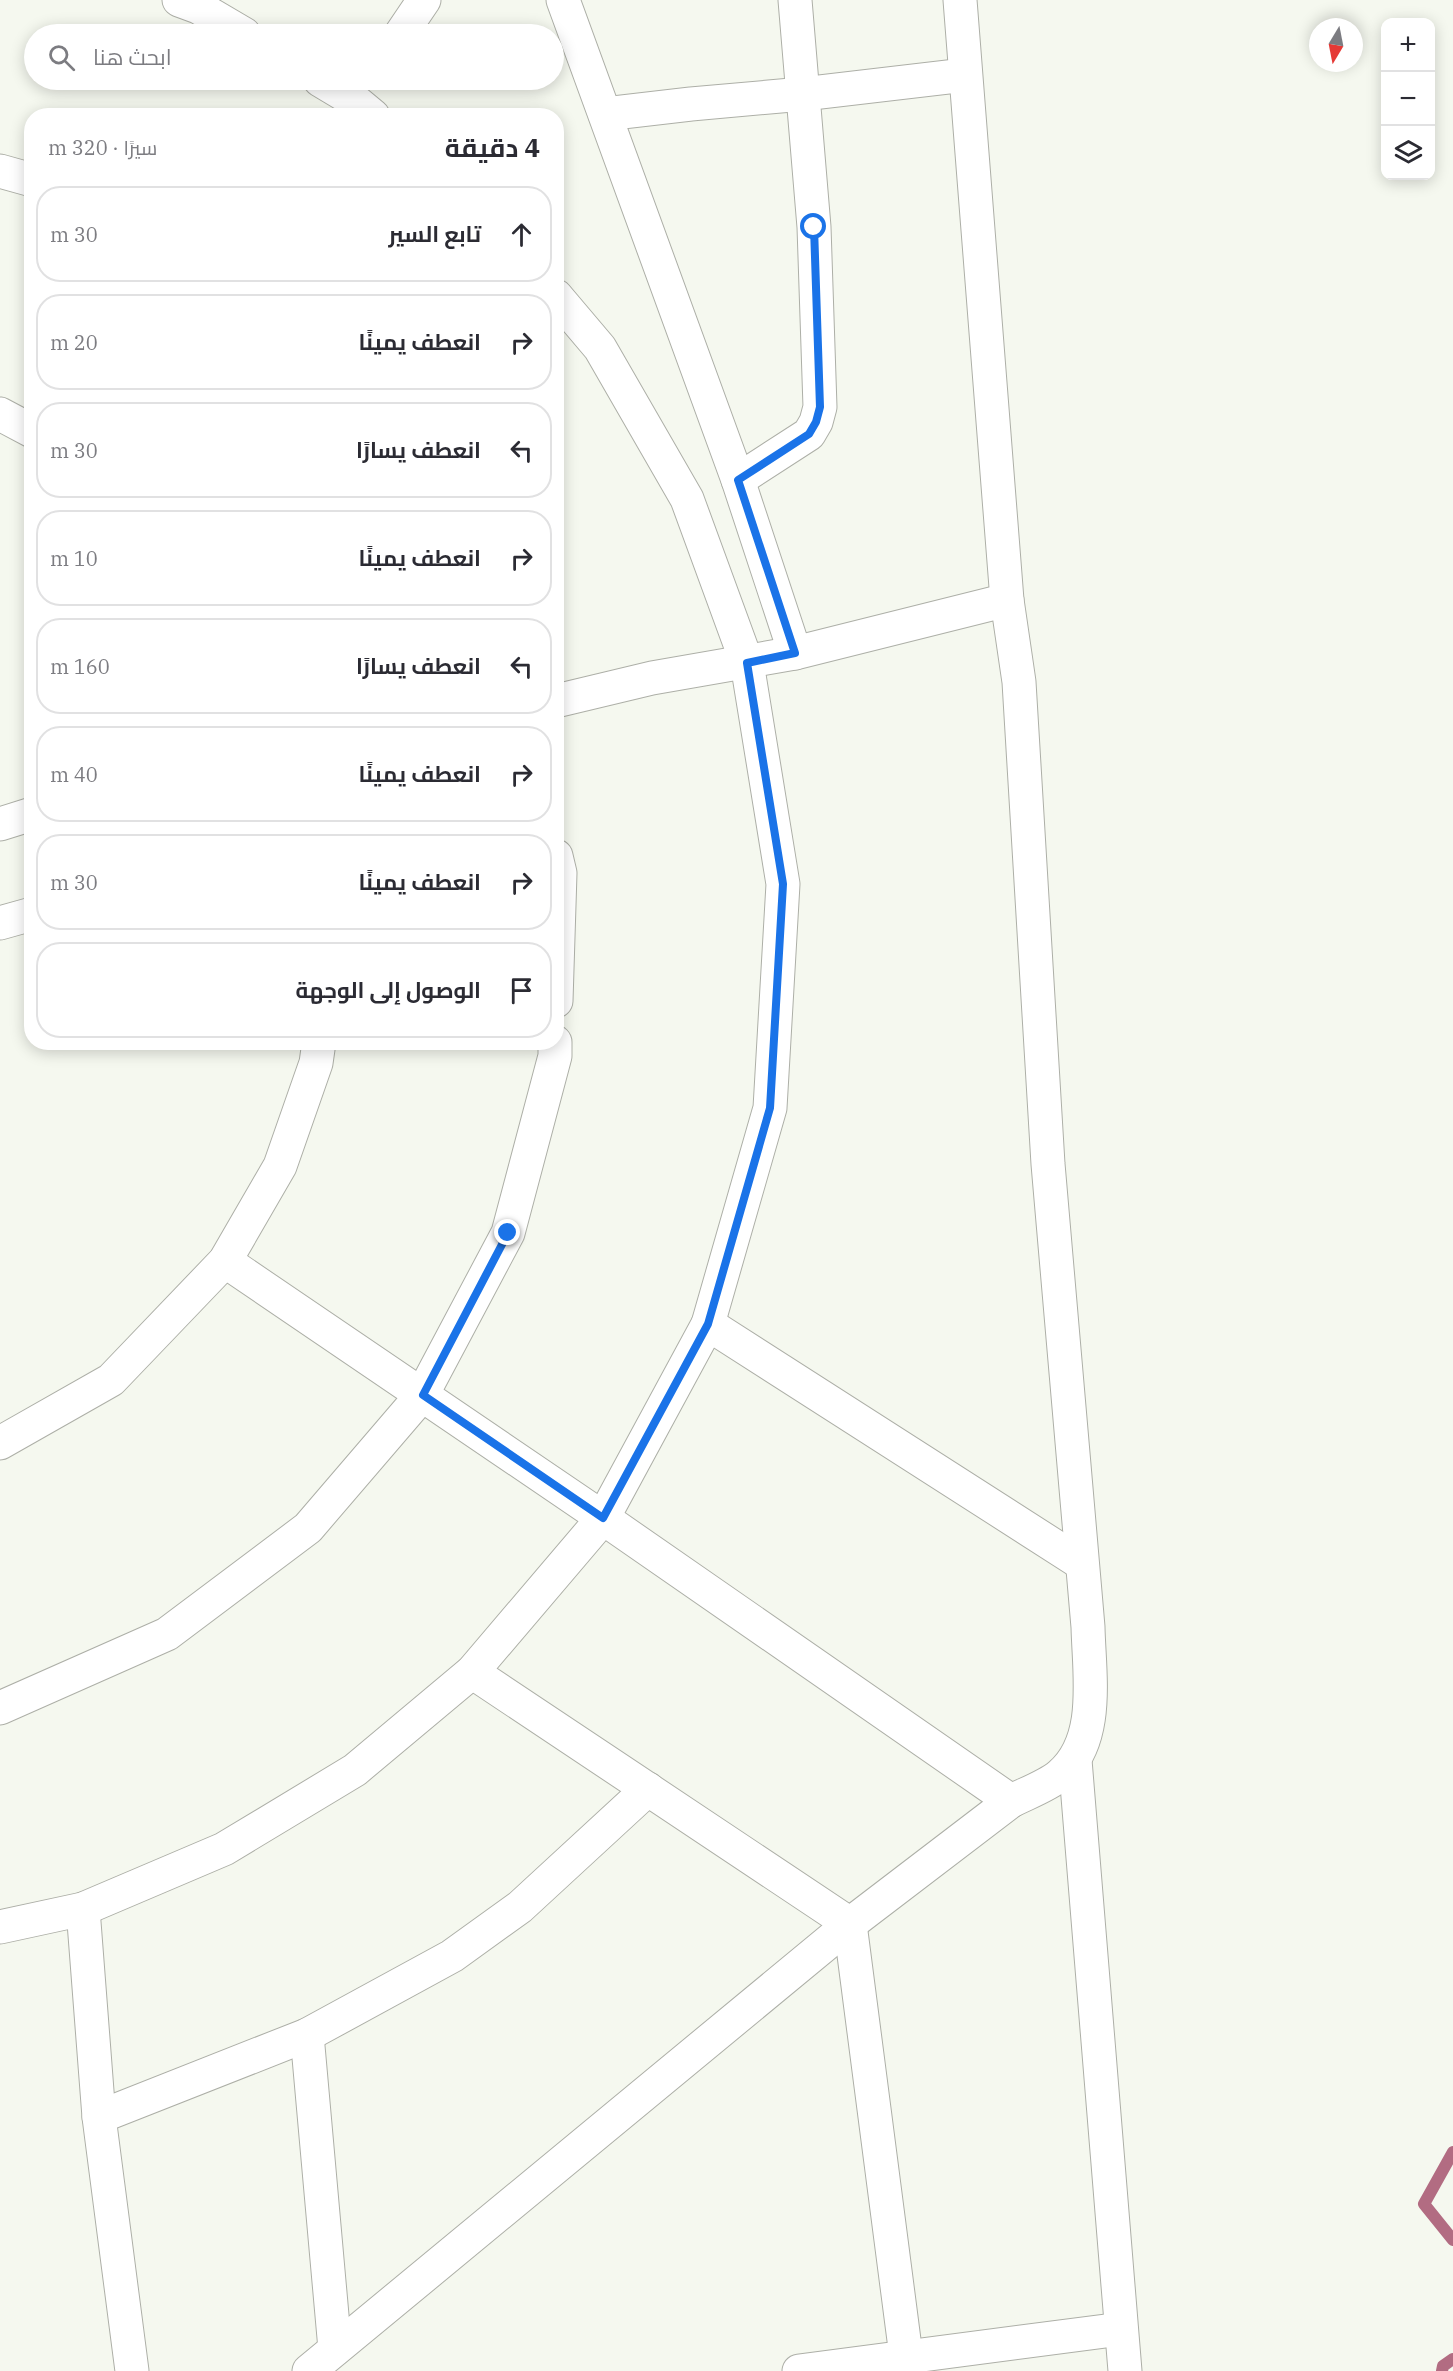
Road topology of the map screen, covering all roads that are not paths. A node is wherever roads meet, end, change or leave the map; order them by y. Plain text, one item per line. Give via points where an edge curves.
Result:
1 (179, 0) edge
2 (424, 0) edge
3 (563, 0) edge
4 (795, 0) edge
5 (960, 0) edge
6 (227, 24) edge
7 (407, 24) edge
8 (965, 75) junction
9 (337, 90) edge
10 (803, 94) junction
11 (360, 103) edge
12 (604, 114) junction
13 (0, 171) edge
14 (24, 178) edge
15 (564, 306) edge
16 (0, 414) edge
17 (24, 427) edge
18 (738, 480) junction
19 (1007, 600) junction
20 (795, 653) junction
21 (747, 663) junction
22 (564, 699) edge
23 (24, 816) edge
24 (0, 824) edge
25 (24, 916) edge
26 (0, 923) edge
27 (318, 1050) edge
28 (555, 1050) edge
29 (225, 1261) junction
30 (708, 1324) junction
31 (423, 1395) junction
32 (0, 1443) edge
33 (603, 1518) junction
34 (1082, 1563) junction
35 (472, 1672) junction
36 (0, 1708) edge
37 (1075, 1760) junction
38 (648, 1789) junction
39 (1011, 1802) junction
40 (82, 1909) junction
41 (850, 1924) junction
42 (0, 1926) edge
43 (308, 2035) junction
44 (99, 2118) junction
45 (1121, 2329) junction
46 (335, 2349) junction
47 (908, 2364) edge
48 (132, 2371) edge
49 (309, 2371) edge
50 (799, 2371) edge
51 (1125, 2371) edge

1 - 6 street
2 - 7 street
3 - 12 street
4 - 10 street
5 - 8 street
8 - 10 street
8 - 19 street
9 - 11 street
10 - 12 street
10 - 18 street via 814,227 820,407 809,434
12 - 18 street
13 - 14 street
15 - 21 street via 600,348 687,499
16 - 17 street
18 - 20 street
19 - 20 street
19 - 34 street via 1018,682 1048,1164
20 - 21 street
21 - 22 street via 652,678
21 - 30 street via 783,884 771,1096
23 - 24 street
25 - 26 street
27 - 29 street via 280,1166
28 - 31 street via 508,1233
29 - 31 street
29 - 32 street via 111,1380
30 - 33 street
30 - 34 street
31 - 33 street
31 - 36 street via 308,1528 167,1634
33 - 35 street
33 - 39 street
34 - 37 street via 1089,1700 1087,1734
35 - 38 street
35 - 40 street via 355,1770 224,1849
37 - 39 street via 1059,1777
37 - 45 street
38 - 41 street
38 - 43 street via 520,1907 452,1956
39 - 41 street
40 - 42 street
40 - 44 street
41 - 46 street
41 - 47 street
43 - 44 street
43 - 46 street
44 - 48 street
45 - 47 street
45 - 51 street
46 - 49 street
47 - 50 street

